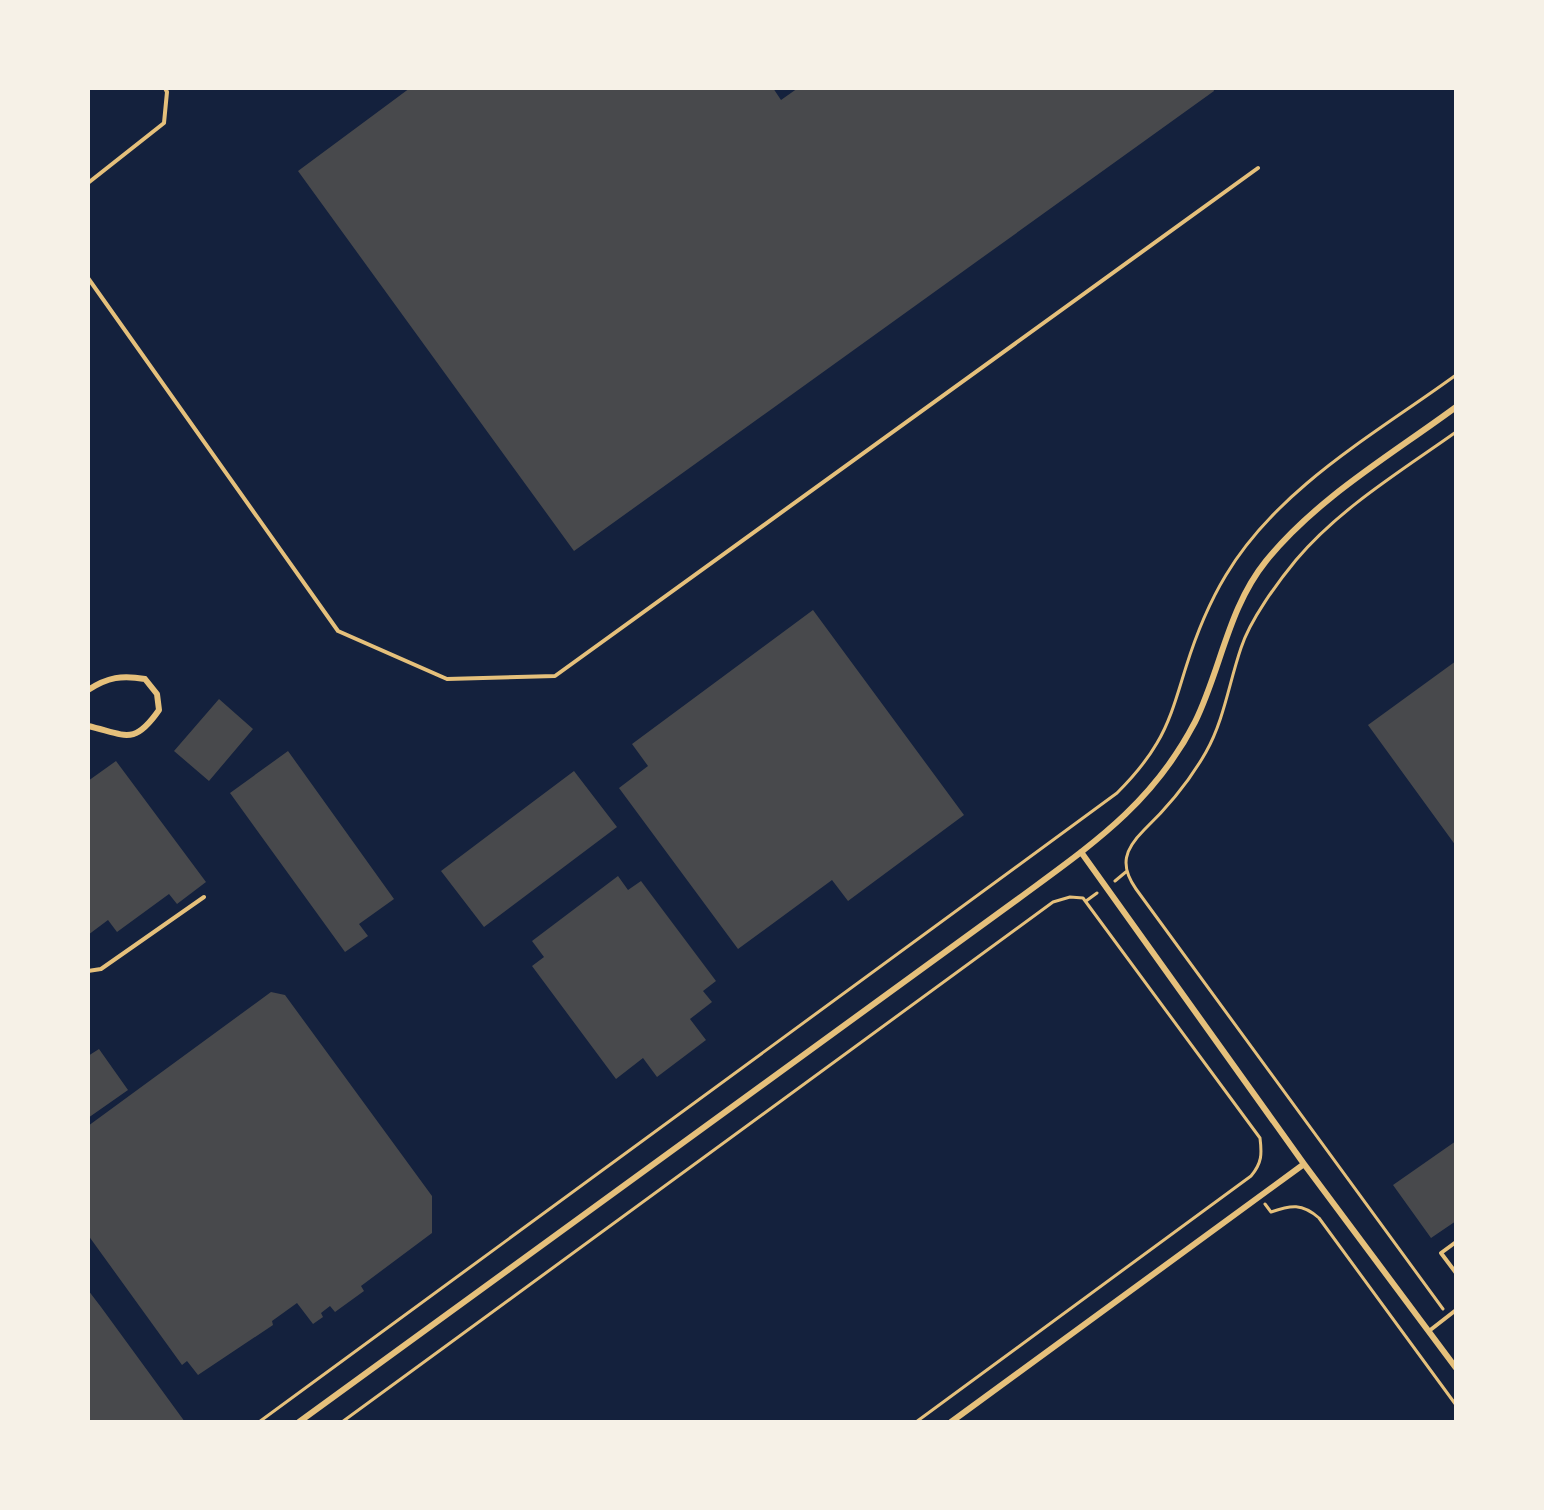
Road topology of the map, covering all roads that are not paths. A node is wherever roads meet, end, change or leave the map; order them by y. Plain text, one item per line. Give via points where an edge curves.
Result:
1 (165, 88) edge
2 (1258, 168) dead end
3 (88, 183) edge
4 (88, 278) edge
5 (1455, 407) edge
6 (88, 690) edge
7 (88, 726) edge
8 (1081, 852) junction
9 (204, 897) dead end
10 (88, 971) edge
11 (1304, 1164) junction
12 (1455, 1242) edge
13 (1455, 1273) edge
14 (1455, 1310) edge
15 (1428, 1331) junction
16 (1455, 1368) edge
17 (299, 1422) edge
18 (951, 1422) edge

1 - 3 lane via 164,123
2 - 4 lane via 555,676 447,679 338,631
5 - 8 street via 1308,516 1265,562 1231,621 1196,720 1172,762 1126,816
6 - 7 street via 123,675 146,679 157,694 159,710 145,730 128,736
8 - 11 street
8 - 17 street
9 - 10 lane via 101,969
11 - 15 street
11 - 18 street
12 - 13 lane via 1441,1253
14 - 15 lane
15 - 16 street

